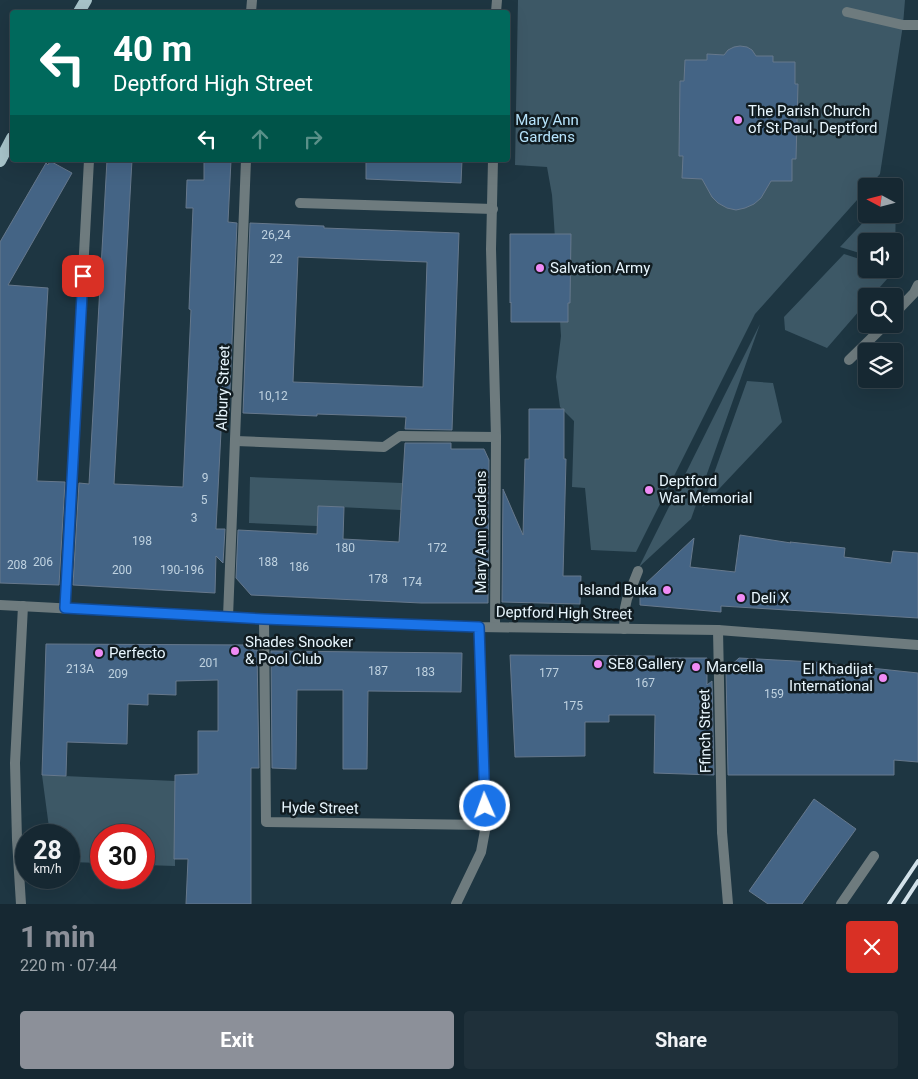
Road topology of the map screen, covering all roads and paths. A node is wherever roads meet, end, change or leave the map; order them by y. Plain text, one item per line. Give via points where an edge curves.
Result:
1 (847, 12) dead end
2 (918, 25) edge
3 (6, 145) edge
4 (0, 161) edge
5 (89, 162) edge
6 (246, 162) edge
7 (493, 162) edge
8 (300, 203) dead end
9 (493, 209) junction
10 (918, 285) edge
11 (903, 305) edge
12 (877, 333) edge
13 (849, 360) dead end
14 (496, 437) junction
15 (236, 441) junction
16 (638, 570) dead end
17 (0, 605) edge
18 (22, 606) junction
19 (65, 608) junction
20 (228, 617) junction
21 (264, 619) junction
22 (479, 627) junction
23 (495, 627) junction
24 (624, 629) junction
25 (718, 630) junction
26 (918, 644) edge
27 (486, 825) junction
28 (874, 856) dead end
29 (21, 904) edge
30 (456, 904) edge
31 (728, 904) edge
32 (841, 904) edge

1 - 2 street
3 - 4 main road
5 - 19 street
6 - 15 street, Albury Street
7 - 9 street, Mary Ann Gardens
8 - 9 street
9 - 14 street, Mary Ann Gardens
10 - 11 street
12 - 13 street
14 - 15 street via 400,436 384,447
14 - 23 street, Mary Ann Gardens
15 - 20 street, Albury Street
16 - 24 street via 627,599
17 - 18 street, Deptford High Street
18 - 19 street, Deptford High Street
18 - 29 street via 15,763
19 - 20 street, Deptford High Street
20 - 21 street, Deptford High Street
21 - 22 street, Deptford High Street
21 - 27 street, Hyde Street via 266,822
22 - 23 street, Deptford High Street
22 - 27 street
23 - 24 street, Deptford High Street
24 - 25 street, Deptford High Street
25 - 26 street, Deptford High Street
25 - 31 street, Ffinch Street via 722,832
27 - 30 street via 481,852
28 - 32 street

